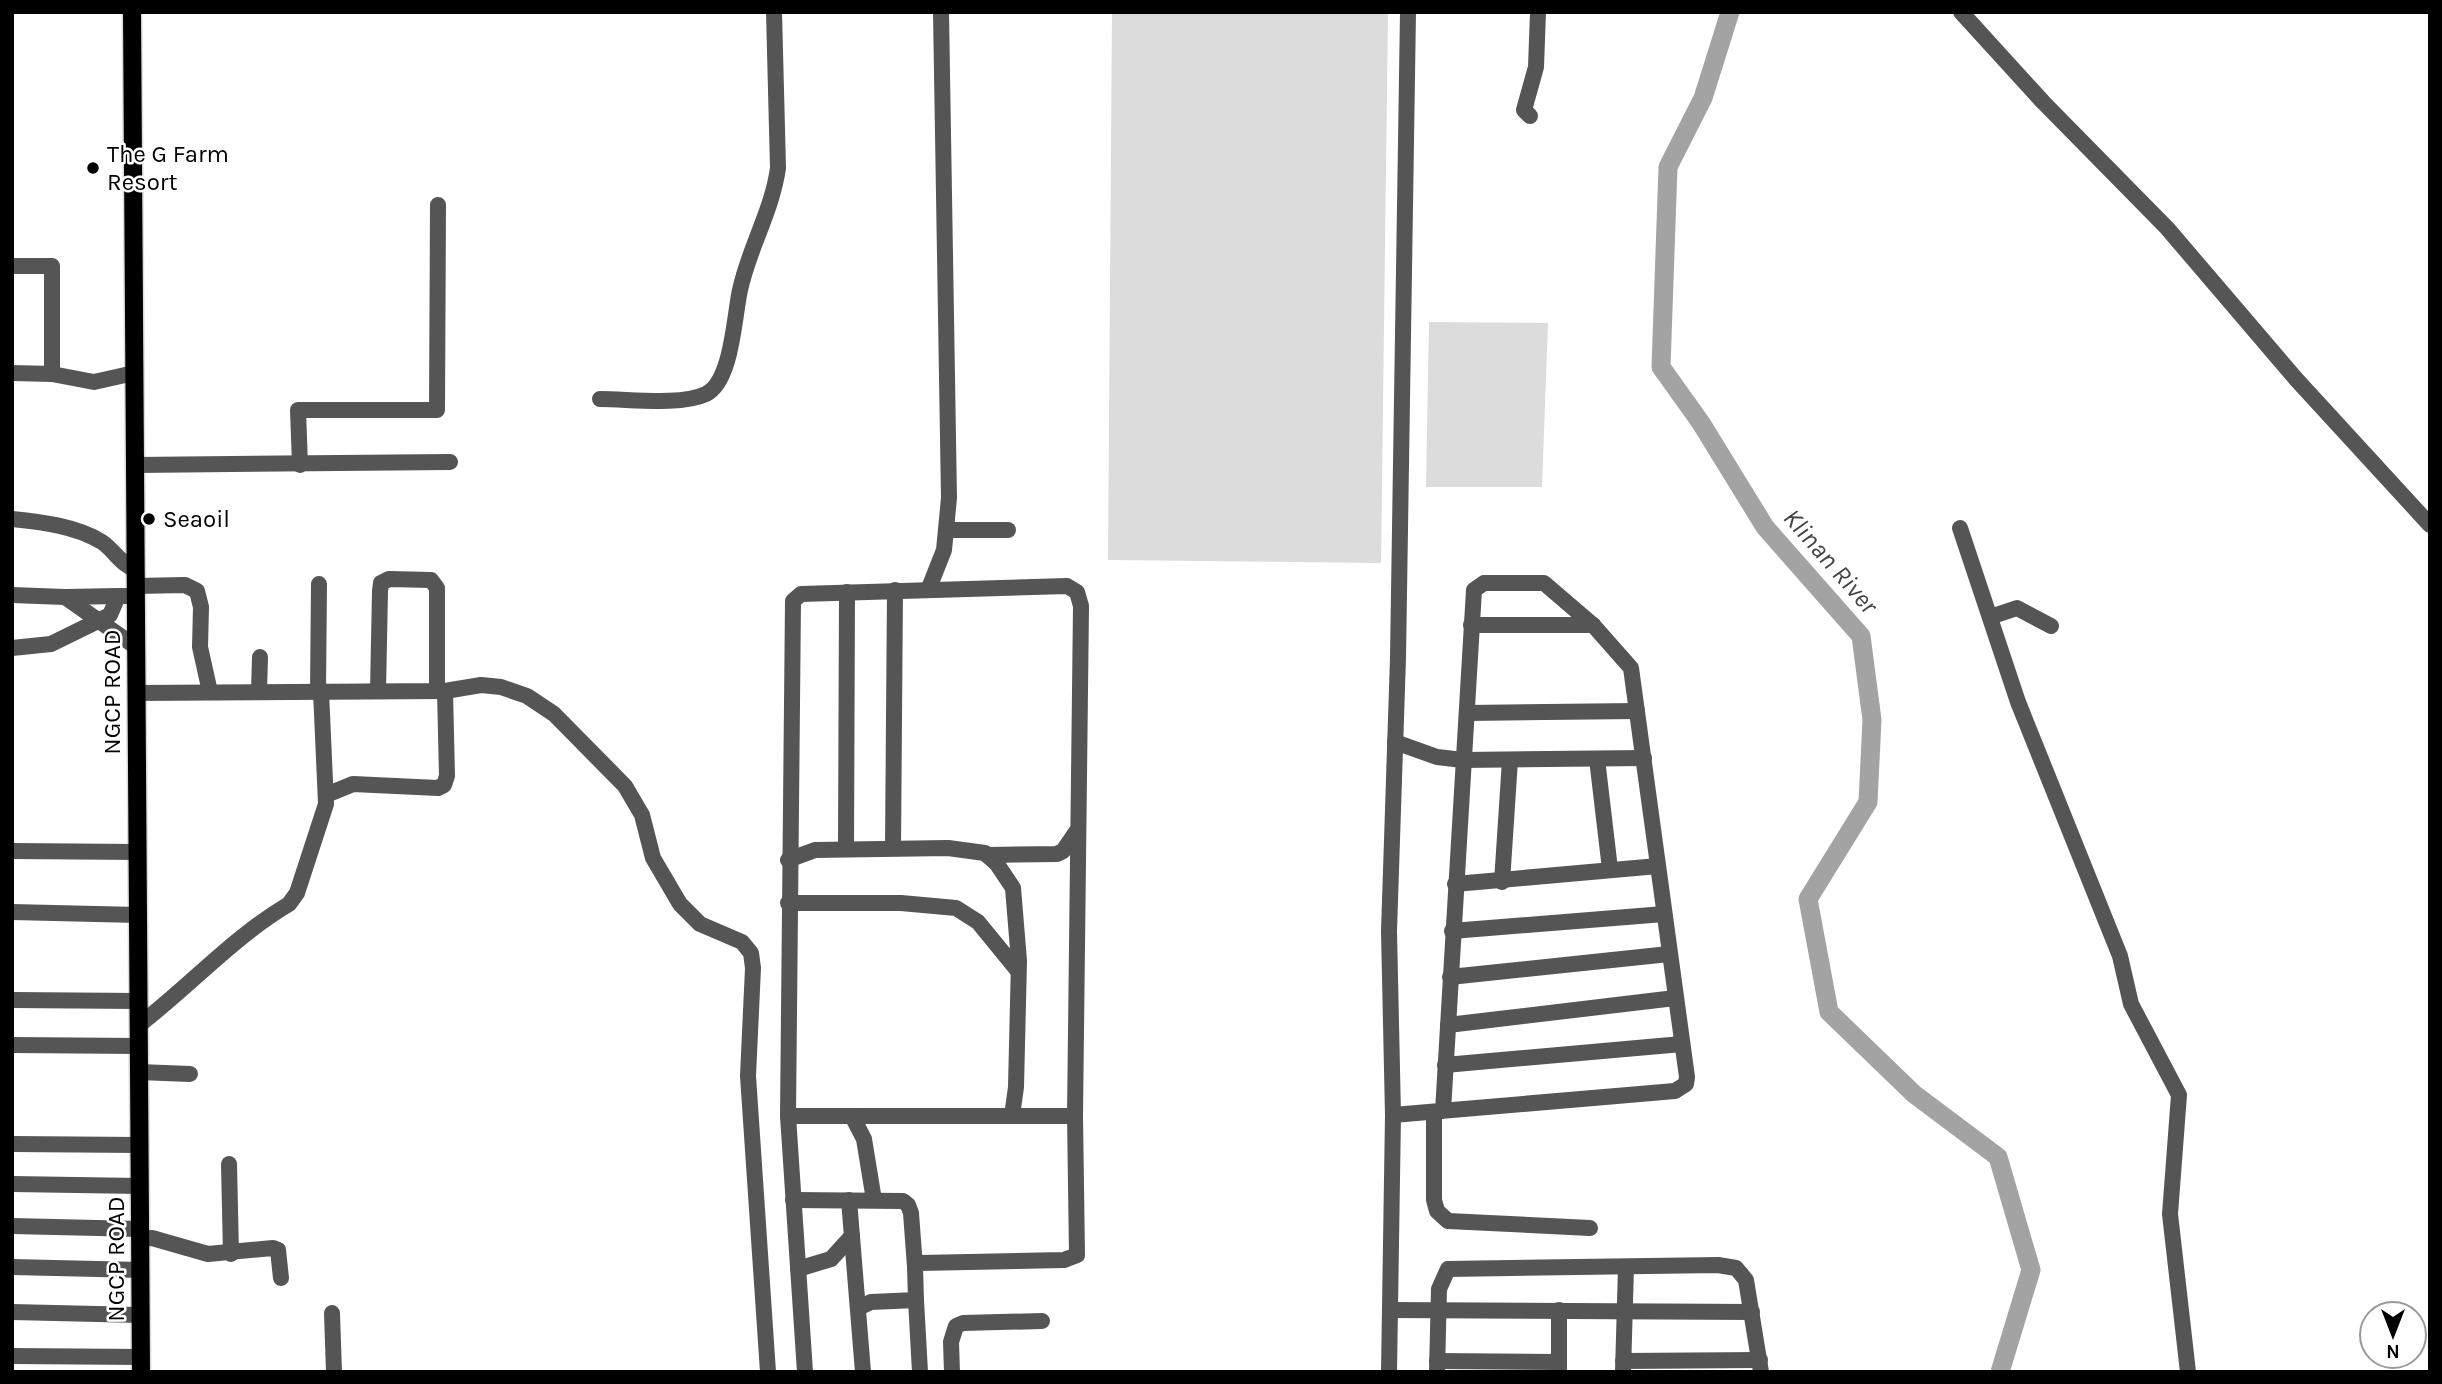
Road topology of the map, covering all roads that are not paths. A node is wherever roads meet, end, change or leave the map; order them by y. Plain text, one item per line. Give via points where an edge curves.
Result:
1 (132, 12) edge
2 (774, 12) edge
3 (941, 12) edge
4 (1408, 12) edge
5 (1538, 12) edge
6 (1961, 12) edge
7 (1530, 116) dead end
8 (438, 205) dead end
9 (12, 266) edge
10 (12, 373) edge
11 (134, 373) junction
12 (52, 374) junction
13 (600, 399) dead end
14 (450, 462) dead end
15 (135, 465) junction
16 (300, 465) junction
17 (12, 519) edge
18 (2430, 524) edge
19 (1961, 528) dead end
20 (948, 530) junction
21 (1008, 530) dead end
22 (320, 583) dead end
23 (131, 587) junction
24 (929, 589) junction
25 (895, 590) junction
26 (847, 592) junction
27 (12, 595) edge
28 (65, 597) junction
29 (1990, 617) junction
30 (99, 622) junction
31 (1471, 625) junction
32 (1593, 625) junction
33 (2051, 626) dead end
34 (136, 647) junction
35 (12, 648) edge
36 (260, 657) dead end
37 (320, 691) junction
38 (378, 691) junction
39 (441, 691) junction
40 (210, 692) junction
41 (259, 692) junction
42 (136, 693) junction
43 (1637, 711) junction
44 (1467, 713) junction
45 (1395, 741) junction
46 (1644, 758) junction
47 (1597, 759) junction
48 (1463, 760) junction
49 (1510, 760) junction
50 (326, 795) junction
51 (1077, 831) junction
52 (846, 848) junction
53 (893, 848) junction
54 (12, 851) edge
55 (137, 852) junction
56 (987, 855) junction
57 (788, 860) junction
58 (1658, 866) junction
59 (1609, 869) junction
60 (1502, 882) junction
61 (1455, 884) junction
62 (788, 903) junction
63 (12, 912) edge
64 (1664, 914) junction
65 (138, 915) junction
66 (1452, 931) junction
67 (1669, 954) junction
68 (1018, 971) junction
69 (1450, 977) junction
70 (1675, 998) junction
71 (12, 1000) edge
72 (138, 1000) junction
73 (138, 1025) junction
74 (1448, 1026) junction
75 (1682, 1044) junction
76 (12, 1045) edge
77 (139, 1046) junction
78 (1445, 1065) junction
79 (139, 1072) junction
80 (190, 1074) dead end
81 (1438, 1111) junction
82 (852, 1115) junction
83 (1393, 1115) junction
84 (788, 1116) junction
85 (1012, 1116) junction
86 (1075, 1116) junction
87 (12, 1144) edge
88 (139, 1145) junction
89 (229, 1164) dead end
90 (12, 1184) edge
91 (140, 1186) junction
92 (793, 1200) junction
93 (849, 1200) junction
94 (874, 1200) junction
95 (12, 1226) edge
96 (1590, 1227) dead end
97 (140, 1234) junction
98 (852, 1236) junction
99 (231, 1254) junction
100 (12, 1267) edge
101 (915, 1267) junction
102 (1626, 1267) junction
103 (798, 1269) junction
104 (140, 1270) junction
105 (281, 1279) dead end
106 (916, 1300) junction
107 (858, 1308) junction
108 (1390, 1310) junction
109 (1438, 1310) junction
110 (1559, 1310) junction
111 (1624, 1311) junction
112 (12, 1312) edge
113 (1752, 1312) junction
114 (331, 1313) dead end
115 (141, 1315) junction
116 (1042, 1321) dead end
117 (12, 1356) edge
118 (141, 1364) edge
119 (1623, 1366) edge
120 (1760, 1366) edge
121 (1437, 1367) edge
122 (1559, 1367) edge
123 (334, 1372) edge
124 (768, 1372) edge
125 (805, 1372) edge
126 (863, 1372) edge
127 (920, 1372) edge
128 (952, 1372) edge
129 (1389, 1372) edge
130 (2188, 1372) edge

1 - 11 main road, NGCP ROAD
2 - 13 street via 778,169 743,277 726,367 716,387 689,400
3 - 20 street
4 - 45 street
5 - 7 street via 1536,67 1524,103
6 - 18 street via 2167,228 2296,379
8 - 16 street via 436,410 298,410
9 - 12 street via 52,267
10 - 12 street
11 - 12 street via 94,382
11 - 15 main road, NGCP ROAD
14 - 16 street
15 - 16 street
15 - 23 main road, NGCP ROAD
17 - 23 street via 50,524 100,541 121,561
19 - 29 street
20 - 21 street
20 - 24 street
22 - 37 street
23 - 28 street
23 - 30 street via 113,612
23 - 34 main road, NGCP ROAD
23 - 40 street via 185,585 197,591 201,655
24 - 25 street
24 - 51 street via 1067,586 1077,592 1081,606
25 - 26 street
25 - 53 street
26 - 52 street
26 - 57 street via 801,594 793,601
27 - 28 street
28 - 30 street
29 - 33 street via 2017,608
29 - 130 street via 2018,702 2115,943 2131,1004 2179,1095 2170,1214
30 - 34 street
30 - 35 street via 51,644
31 - 32 street
31 - 32 street via 1474,590 1484,583 1548,584
31 - 44 street
32 - 43 street via 1631,668
34 - 42 main road, NGCP ROAD
36 - 41 street
37 - 38 street
37 - 41 street
37 - 50 street
38 - 39 street
38 - 39 street via 380,591 381,583 389,579 431,580 437,588
39 - 50 street via 447,757 444,785 353,784
39 - 124 street via 501,687 527,696 554,715 625,786 642,815 653,858 681,904 700,925 743,943 751,953 748,1076
40 - 41 street
40 - 42 street
42 - 55 main road, NGCP ROAD
43 - 44 street
43 - 46 street
44 - 48 street
45 - 48 street via 1437,757
45 - 83 street via 1389,931
46 - 47 street
46 - 58 street
47 - 49 street
47 - 59 street
48 - 49 street
48 - 61 street
49 - 60 street
50 - 73 street via 323,818 289,904 223,949
51 - 56 street via 1057,853
51 - 86 street
52 - 53 street
52 - 57 street via 814,850
53 - 56 street via 971,849
54 - 55 street
55 - 65 main road, NGCP ROAD
56 - 68 street via 1013,888
57 - 62 street
58 - 59 street
58 - 64 street
59 - 60 street
60 - 61 street
61 - 66 street
62 - 68 street via 956,908 978,922
62 - 84 street
63 - 65 street
64 - 66 street
64 - 67 street
65 - 72 main road, NGCP ROAD
66 - 69 street
67 - 69 street
67 - 70 street
68 - 85 street
69 - 74 street
70 - 74 street
70 - 75 street
71 - 72 street
72 - 73 main road, NGCP ROAD
73 - 77 main road, NGCP ROAD
74 - 78 street
75 - 78 street
75 - 81 street via 1687,1077 1675,1091
76 - 77 street
77 - 79 main road, NGCP ROAD
78 - 81 street
79 - 80 street
79 - 88 main road, NGCP ROAD
81 - 83 street
81 - 96 street via 1434,1200 1437,1211 1448,1221
82 - 84 street
82 - 85 street
82 - 94 street via 864,1139
83 - 108 street
84 - 92 street
85 - 86 street
86 - 101 street via 1077,1255 1064,1260
87 - 88 street
88 - 91 main road, NGCP ROAD
89 - 99 street
90 - 91 street
91 - 97 main road, NGCP ROAD
92 - 93 street
92 - 103 street
93 - 94 street
93 - 98 street
94 - 101 street via 908,1205
95 - 97 street
97 - 99 street via 208,1254
97 - 104 main road, NGCP ROAD
98 - 103 street via 831,1259
98 - 107 street
99 - 105 street via 278,1250
100 - 104 street
101 - 106 street
102 - 109 street via 1448,1269 1440,1280
102 - 111 street
102 - 113 street via 1736,1268 1746,1280
103 - 125 street
104 - 115 main road, NGCP ROAD
106 - 107 street via 871,1302
106 - 127 street
107 - 126 street
108 - 109 street
108 - 129 street
109 - 110 street
109 - 121 street
110 - 111 street
110 - 122 street
111 - 113 street
111 - 119 street
112 - 115 street
113 - 120 street
114 - 123 street
115 - 118 main road, NGCP ROAD
116 - 128 street via 963,1322 956,1326 951,1342
117 - 118 street
119 - 120 street
121 - 122 street

